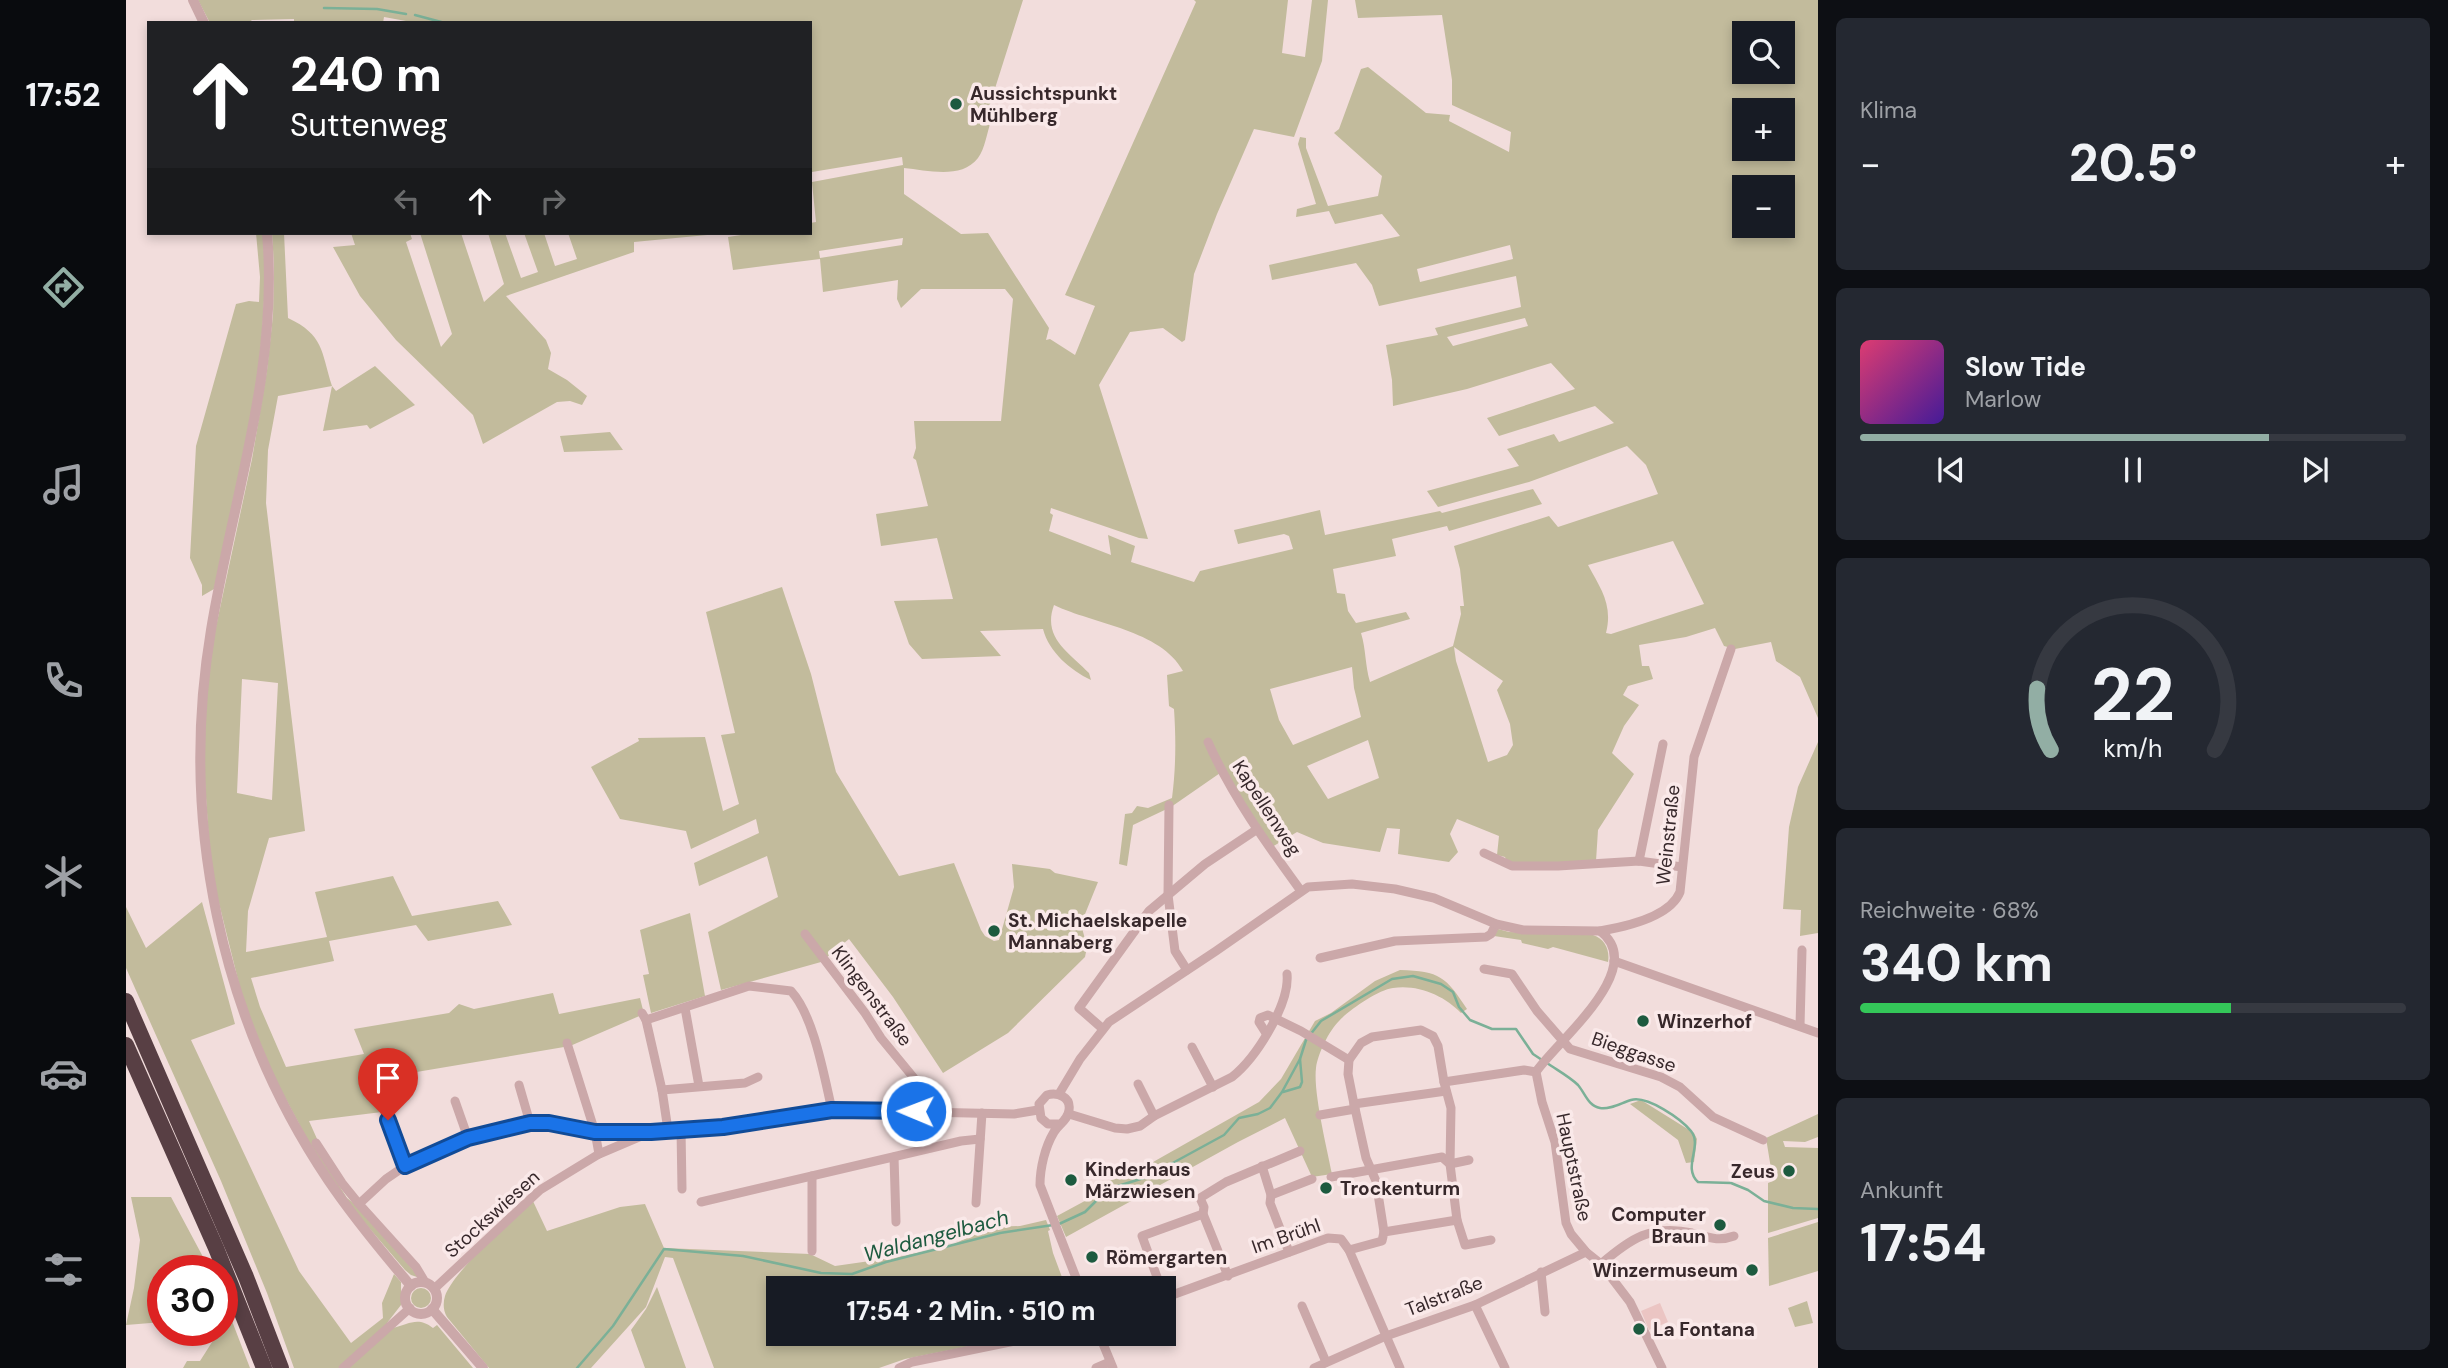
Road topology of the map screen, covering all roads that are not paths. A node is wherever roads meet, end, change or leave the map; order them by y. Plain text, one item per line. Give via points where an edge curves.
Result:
1 (193, 0) edge
2 (203, 21) edge
3 (267, 235) edge
4 (1731, 649) dead end
5 (1208, 742) dead end
6 (1662, 744) dead end
7 (1169, 805) dead end
8 (1256, 830) junction
9 (1484, 853) dead end
10 (1639, 861) junction
11 (1682, 867) junction
12 (1301, 891) junction
13 (1168, 895) junction
14 (1496, 924) junction
15 (1600, 931) junction
16 (805, 934) dead end
17 (1802, 950) dead end
18 (1320, 958) dead end
19 (1613, 966) junction
20 (1484, 969) dead end
21 (1187, 970) junction
22 (1287, 974) dead end
23 (126, 1001) edge
24 (685, 1008) junction
25 (1275, 1017) junction
26 (1099, 1026) junction
27 (1800, 1026) junction
28 (1818, 1032) edge
29 (1563, 1042) junction
30 (567, 1043) dead end
31 (126, 1045) edge
32 (1192, 1047) dead end
33 (1349, 1060) junction
34 (1537, 1070) junction
35 (758, 1077) dead end
36 (1138, 1084) dead end
37 (519, 1085) dead end
38 (699, 1086) junction
39 (1445, 1086) junction
40 (1213, 1087) junction
41 (662, 1090) junction
42 (1059, 1094) junction
43 (379, 1097) dead end
44 (455, 1101) dead end
45 (1354, 1106) junction
46 (832, 1110) junction
47 (1038, 1110) junction
48 (936, 1111) junction
49 (982, 1113) junction
50 (1069, 1114) junction
51 (1321, 1115) dead end
52 (1154, 1116) junction
53 (530, 1123) junction
54 (1048, 1124) junction
55 (1059, 1124) junction
56 (681, 1129) junction
57 (668, 1130) junction
58 (595, 1132) junction
59 (651, 1132) junction
60 (1052, 1135) junction
61 (468, 1138) junction
62 (980, 1139) junction
63 (1763, 1140) dead end
64 (316, 1143) dead end
65 (1300, 1151) dead end
66 (599, 1154) junction
67 (894, 1157) junction
68 (1469, 1160) dead end
69 (1450, 1164) junction
70 (405, 1166) junction
71 (1262, 1166) junction
72 (1371, 1170) junction
73 (812, 1176) junction
74 (1331, 1177) dead end
75 (1312, 1179) dead end
76 (682, 1189) dead end
77 (1271, 1195) junction
78 (701, 1202) dead end
79 (976, 1203) dead end
80 (359, 1204) junction
81 (1203, 1214) junction
82 (1457, 1220) junction
83 (896, 1222) dead end
84 (1384, 1232) junction
85 (1734, 1236) dead end
86 (1491, 1240) dead end
87 (1349, 1250) junction
88 (812, 1251) dead end
89 (1289, 1252) junction
90 (1586, 1252) junction
91 (1601, 1264) junction
92 (1541, 1272) junction
93 (1075, 1276) edge
94 (1157, 1276) edge
95 (1228, 1276) junction
96 (427, 1282) junction
97 (411, 1286) junction
98 (1176, 1293) edge
99 (1475, 1305) junction
100 (1302, 1306) dead end
101 (410, 1308) junction
102 (432, 1309) junction
103 (1545, 1312) dead end
104 (1386, 1336) junction
105 (996, 1346) edge
106 (1104, 1346) edge
107 (1326, 1362) junction
108 (1112, 1365) edge
109 (903, 1367) edge
110 (264, 1368) edge
111 (281, 1368) edge
112 (343, 1368) edge
113 (483, 1368) edge
114 (1096, 1368) edge
115 (1314, 1368) edge
116 (1400, 1368) edge
117 (1505, 1368) edge
118 (1662, 1368) edge

1 - 2 street
3 - 97 street via 270,309 262,381 211,631 201,713 199,785 209,881 241,1005 274,1086 327,1178
4 - 11 street, Weinstraße via 1694,757
5 - 8 street, Kapellenweg
6 - 10 street
7 - 13 street
8 - 12 street, Kapellenweg
8 - 13 street
9 - 10 street via 1513,866
10 - 11 street
11 - 15 street, Weinstraße via 1676,901 1636,923
12 - 14 street via 1325,884 1395,889 1434,898
12 - 21 street
13 - 21 street via 1175,951
13 - 26 street via 1149,911 1079,1008
14 - 15 street via 1523,930
14 - 18 street via 1486,937 1395,941
15 - 19 street via 1614,947
16 - 48 street, Klingenstraße
17 - 27 street
19 - 27 street
19 - 29 street via 1591,1009
20 - 29 street via 1512,974
21 - 26 street
22 - 25 street via 1287,993
23 - 111 highway
24 - 38 street
24 - 41 street via 644,1017
24 - 46 street via 749,986 791,991 800,1000 816,1045
25 - 33 street
25 - 40 street via 1243,1068
26 - 42 street
27 - 28 street
29 - 34 street
29 - 63 street, Bieggasse via 1570,1049 1661,1077 1680,1087 1713,1117
30 - 58 street
31 - 110 highway
32 - 40 street
33 - 39 street via 1372,1037 1421,1030 1437,1040
33 - 45 street
34 - 39 street
34 - 90 street, Hauptstraße via 1555,1142 1566,1223
35 - 38 street via 745,1083
36 - 52 street
37 - 53 street
38 - 41 street
39 - 45 street
39 - 69 street via 1451,1108
40 - 52 street
41 - 57 street
42 - 47 street via 1047,1095
42 - 50 street via 1070,1106
43 - 70 street
44 - 61 street
45 - 51 street
45 - 72 street
46 - 48 street
46 - 56 street
47 - 49 street
47 - 54 street
48 - 49 street
49 - 62 street
50 - 52 street via 1127,1129
50 - 55 street
53 - 58 street
53 - 61 street
54 - 55 street
54 - 60 street
55 - 60 street
56 - 57 street
56 - 76 street
57 - 59 street
58 - 59 street
58 - 66 street
59 - 66 street, Stockswiesen
60 - 93 street via 1040,1185
61 - 70 street
62 - 67 street
62 - 79 street
64 - 80 street
65 - 71 street
66 - 96 street, Stockswiesen via 540,1190
67 - 73 street
67 - 83 street
68 - 69 street
69 - 72 street via 1442,1157
69 - 82 street
70 - 80 street
71 - 77 street
71 - 81 street via 1200,1198
72 - 74 street
72 - 84 street
73 - 78 street
73 - 88 street
75 - 77 street
77 - 89 street
80 - 96 street
81 - 94 street via 1142,1236
81 - 95 street
82 - 84 street
82 - 86 street via 1465,1245
84 - 87 street via 1382,1241
85 - 91 street via 1722,1241 1688,1232 1652,1232 1629,1240
87 - 89 street, Im Brühl via 1341,1239 1328,1238
87 - 104 street
89 - 95 street, Im Brühl
90 - 91 street, Hauptstraße
90 - 92 street, Talstraße
91 - 118 street, Hauptstraße via 1636,1310
92 - 99 street, Talstraße
92 - 103 street
95 - 98 street, Im Brühl
96 - 97 street
96 - 102 street via 436,1301
97 - 101 street via 406,1297
99 - 104 street, Talstraße
99 - 117 street
100 - 107 street
101 - 102 street via 422,1314
101 - 112 street
102 - 113 street
104 - 107 street, Talstraße
104 - 116 street
105 - 109 street
106 - 108 street
107 - 115 street, Talstraße
108 - 114 street

